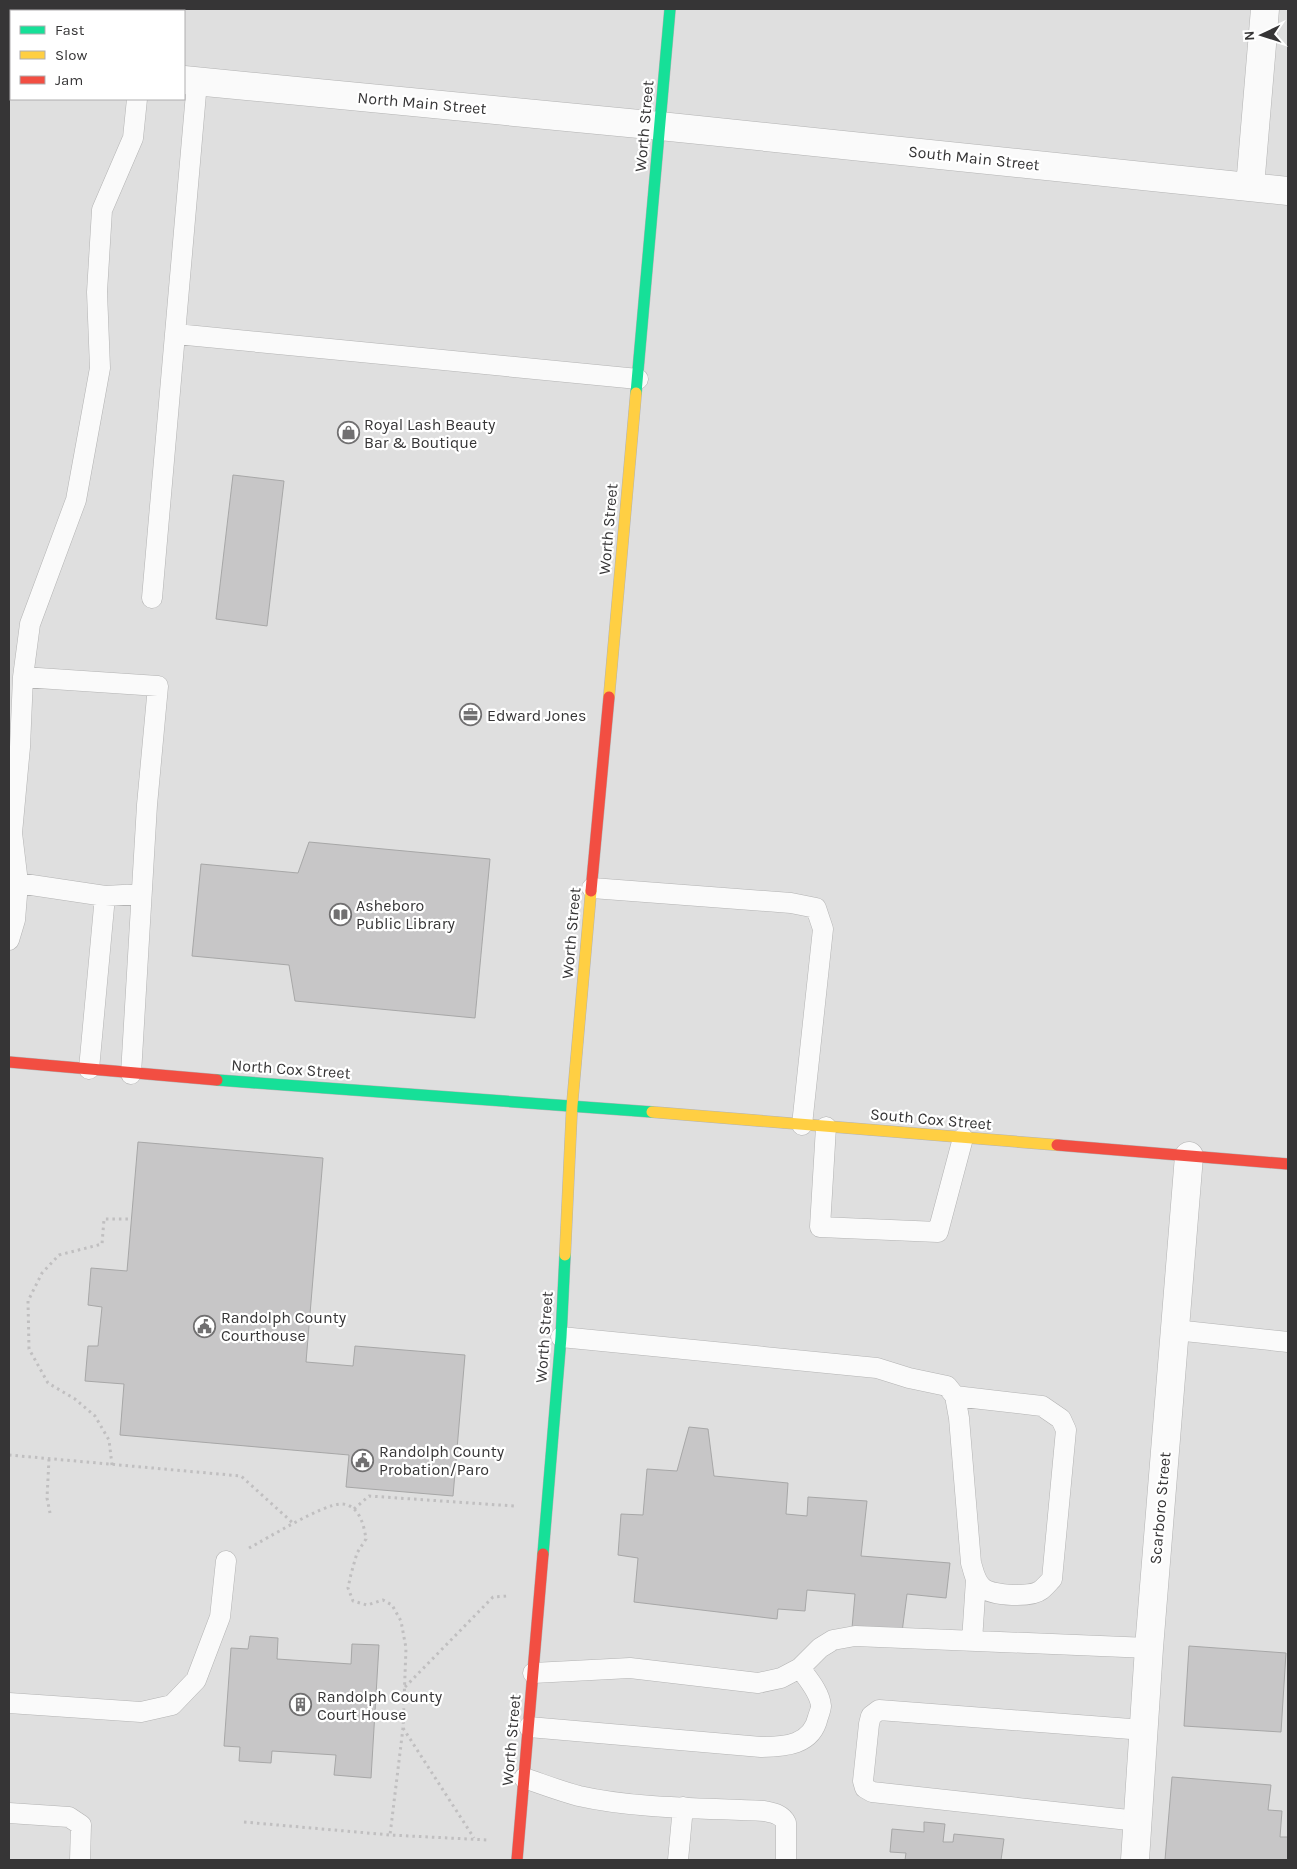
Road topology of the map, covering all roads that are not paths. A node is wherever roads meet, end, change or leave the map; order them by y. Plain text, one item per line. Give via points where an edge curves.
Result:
1 (670, 9) edge
2 (1266, 9) edge
3 (190, 81) edge
4 (137, 100) edge
5 (660, 126) junction
6 (1250, 187) junction
7 (1288, 191) edge
8 (176, 334) junction
9 (638, 379) junction
10 (152, 598) dead end
11 (24, 677) junction
12 (13, 883) edge
13 (592, 888) junction
14 (141, 894) junction
15 (105, 896) junction
16 (9, 940) edge
17 (9, 1062) edge
18 (89, 1069) junction
19 (131, 1074) junction
20 (572, 1106) junction
21 (802, 1125) junction
22 (826, 1127) junction
23 (963, 1138) junction
24 (1189, 1156) junction
25 (1288, 1164) edge
26 (1175, 1330) junction
27 (561, 1337) junction
28 (1288, 1342) edge
29 (955, 1396) junction
30 (226, 1561) road end
31 (976, 1580) junction
32 (972, 1641) junction
33 (1149, 1648) junction
34 (800, 1668) junction
35 (534, 1673) junction
36 (9, 1703) edge
37 (528, 1727) junction
38 (1144, 1730) junction
39 (524, 1778) junction
40 (683, 1807) junction
41 (9, 1813) edge
42 (1138, 1821) junction
43 (80, 1860) edge
44 (517, 1860) edge
45 (678, 1860) edge
46 (786, 1860) edge
47 (1135, 1860) edge

1 - 5 street, Worth Street
2 - 6 street
3 - 5 street, North Main Street
3 - 8 lane
4 - 11 lane via 133,138 102,210 97,292 100,368 76,500 30,624
5 - 6 street, South Main Street
5 - 9 street, Worth Street
6 - 7 street, South Main Street
8 - 9 lane
8 - 10 lane
9 - 13 street, Worth Street
11 - 12 lane via 12,834
11 - 14 lane via 158,686
12 - 15 lane
12 - 16 lane via 15,920
13 - 20 street, Worth Street
13 - 21 lane via 816,908 823,929
14 - 15 lane
14 - 19 lane
15 - 18 lane
17 - 18 street, North Cox Street
18 - 19 street, North Cox Street
19 - 20 street, North Cox Street
20 - 21 street, South Cox Street
20 - 27 street, Worth Street
21 - 22 street, South Cox Street
22 - 23 street, South Cox Street
22 - 23 lane via 820,1227 938,1232
23 - 24 street, South Cox Street
24 - 25 street, South Cox Street
24 - 26 street, Scarboro Street
26 - 28 lane
26 - 33 street, Scarboro Street
27 - 29 lane via 877,1368 947,1386
27 - 35 street, Worth Street
29 - 31 lane
29 - 31 lane via 1042,1406 1061,1419 1066,1430 1052,1579 1040,1592 1016,1595 999,1594 984,1588
30 - 36 lane via 220,1617 196,1680 172,1705 141,1712
31 - 32 lane
32 - 33 lane
32 - 34 lane via 855,1636 834,1640 820,1648
33 - 38 street, Scarboro Street
34 - 35 lane via 781,1678 758,1683 630,1668
34 - 37 lane via 814,1688 821,1706 817,1724 803,1741 784,1747 761,1748
35 - 37 street, Worth Street
37 - 39 street, Worth Street
38 - 42 street, Scarboro Street
38 - 42 lane via 879,1710 871,1716 868,1724 863,1781 865,1788 872,1792
39 - 40 lane via 579,1796
39 - 44 street, Worth Street
40 - 45 lane
40 - 46 lane via 764,1811 779,1815 784,1818 787,1829
41 - 43 lane via 69,1817 81,1826
42 - 47 street, Scarboro Street

